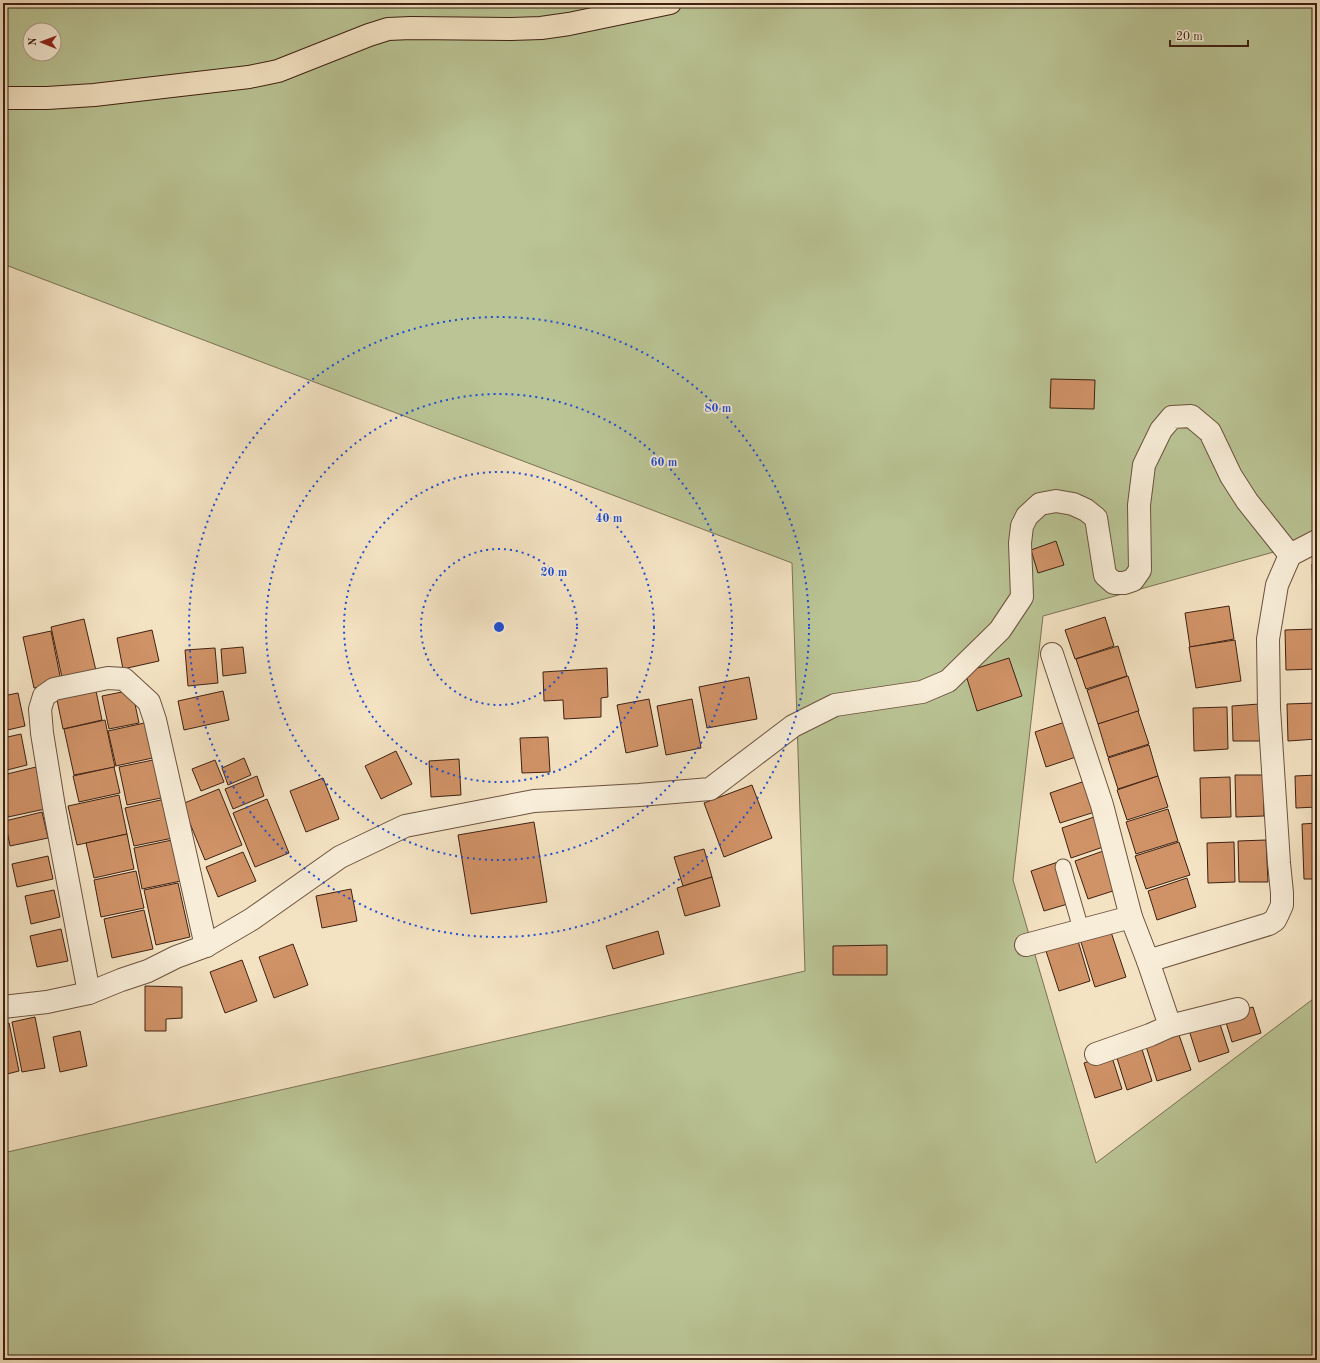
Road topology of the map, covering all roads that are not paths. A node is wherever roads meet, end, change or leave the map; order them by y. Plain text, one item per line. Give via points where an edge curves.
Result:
1 (670, 3) edge
2 (3, 98) edge
3 (1317, 541) edge
4 (1290, 555) junction
5 (1052, 654) dead end
6 (1063, 867) dead end
7 (1131, 916) junction
8 (1082, 929) junction
9 (1026, 945) dead end
10 (206, 946) junction
11 (1148, 962) junction
12 (89, 993) junction
13 (3, 1007) edge
14 (1238, 1009) dead end
15 (1170, 1026) junction
16 (1096, 1054) dead end

1 - 2 highway via 541,28 388,29 369,34 278,71 249,77 94,95
3 - 4 street
4 - 10 street via 1247,501 1231,476 1210,432 1191,416 1172,417 1161,430 1144,465 1139,505 1140,570 1133,580 1114,583 1105,575 1096,518 1074,504 1056,501 1040,504 1027,516 1022,526 1022,597 1000,630 948,681 922,692 835,705 793,726 710,789 534,801 405,826 340,857 252,919
4 - 11 street via 1277,585 1268,638 1269,708 1282,905 1275,920 1268,924
5 - 7 street via 1102,805
6 - 8 lane
7 - 8 street
7 - 11 street
8 - 9 street
10 - 12 street
10 - 12 street via 155,720 148,702 124,679 108,678 54,689 44,696 40,709 42,733
11 - 15 street
12 - 13 street via 47,1002
14 - 15 street
15 - 16 street

